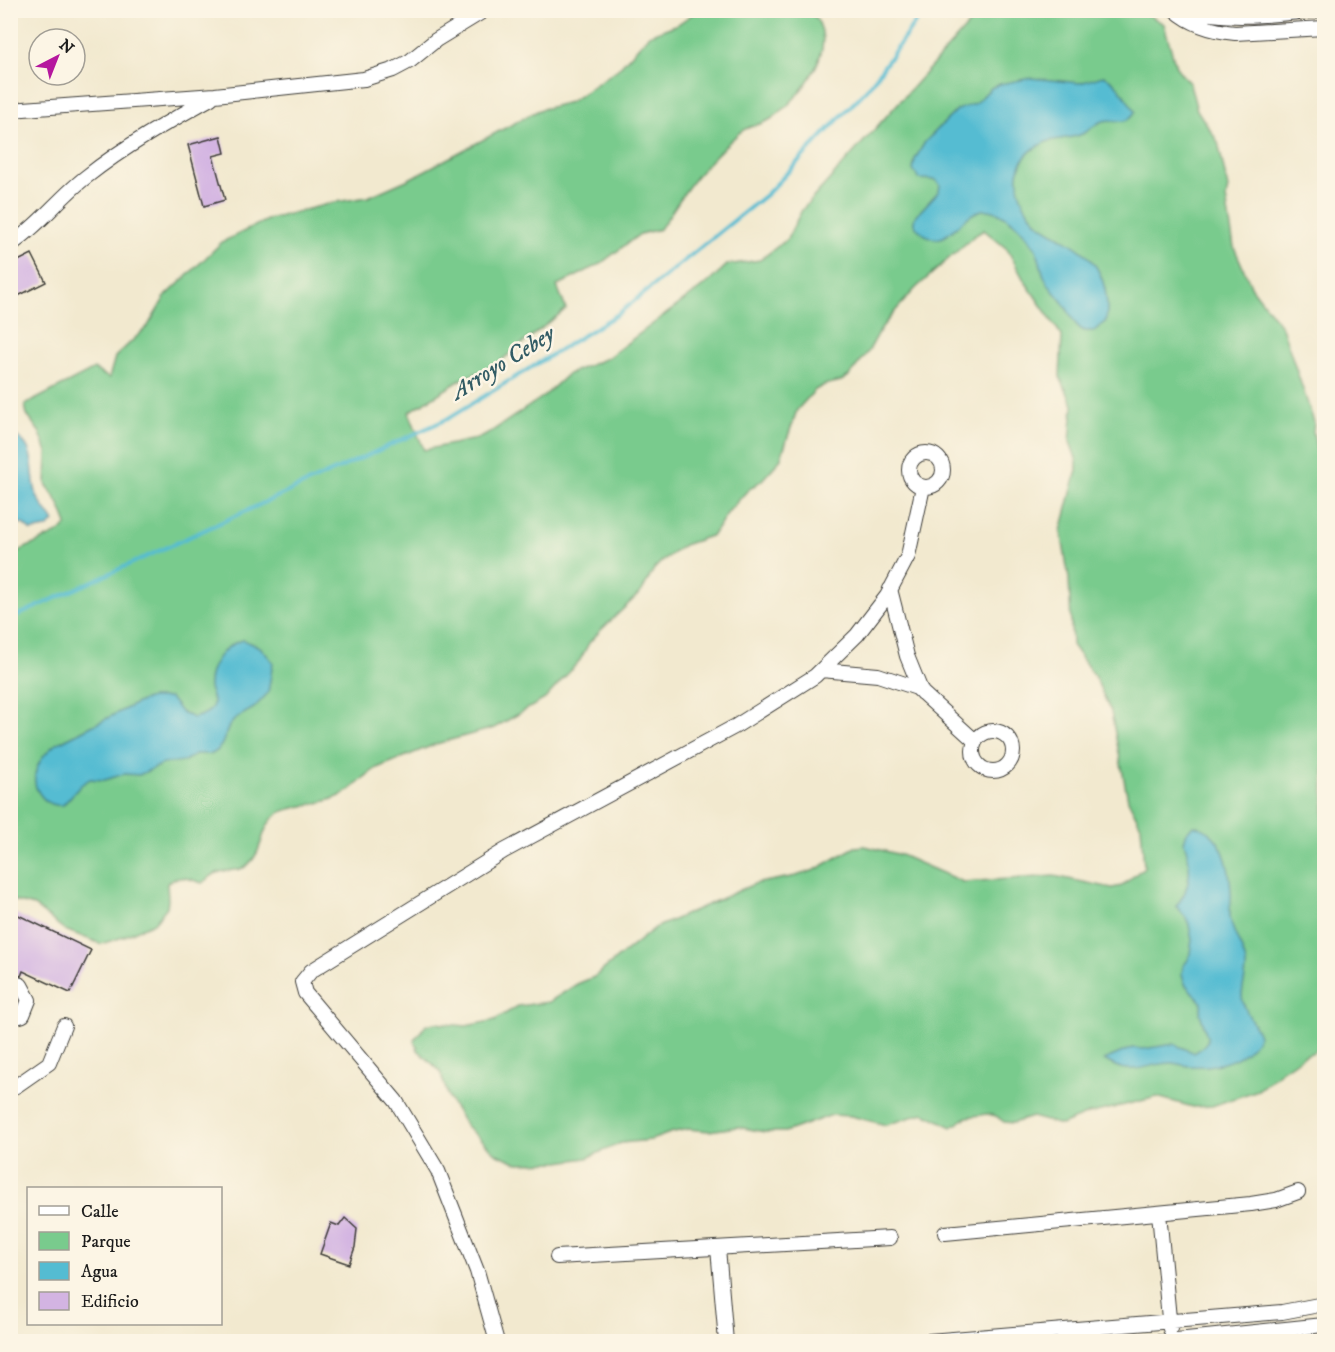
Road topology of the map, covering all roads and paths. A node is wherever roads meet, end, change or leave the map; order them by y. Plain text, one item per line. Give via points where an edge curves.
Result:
1 (485, 10) edge
2 (1175, 10) edge
3 (1189, 10) edge
4 (1321, 10) edge
5 (1324, 28) edge
6 (215, 95) junction
7 (10, 111) edge
8 (10, 245) edge
9 (923, 488) dead end
10 (890, 590) junction
11 (821, 670) junction
12 (922, 693) junction
13 (975, 741) dead end
14 (10, 982) edge
15 (10, 1019) edge
16 (64, 1026) dead end
17 (10, 1088) edge
18 (1298, 1192) dead end
19 (1159, 1213) junction
20 (945, 1233) dead end
21 (890, 1238) dead end
22 (718, 1248) junction
23 (557, 1257) dead end
24 (1324, 1304) edge
25 (1169, 1321) junction
26 (1324, 1325) edge
27 (1171, 1340) edge
28 (497, 1341) edge
29 (726, 1341) edge
30 (917, 1341) edge
31 (1157, 1341) edge

1 - 6 street via 393,70 364,79
2 - 5 street via 1205,27 1228,33
3 - 4 street via 1207,15 1249,16
6 - 7 street
6 - 8 street via 106,162
9 - 10 street via 908,556
10 - 11 street via 857,635
10 - 12 street via 907,656
11 - 12 street via 878,675
11 - 28 street via 736,726 504,851 310,971 302,982 305,993 396,1101 438,1171 477,1271
12 - 13 street
14 - 15 street via 21,985 29,1000 23,1015
16 - 17 street via 49,1063
18 - 19 street via 1251,1204
19 - 20 street
19 - 25 street
21 - 22 street
22 - 23 street
22 - 29 street
24 - 25 street via 1282,1312
25 - 27 street
25 - 30 street
26 - 27 street
27 - 31 street

